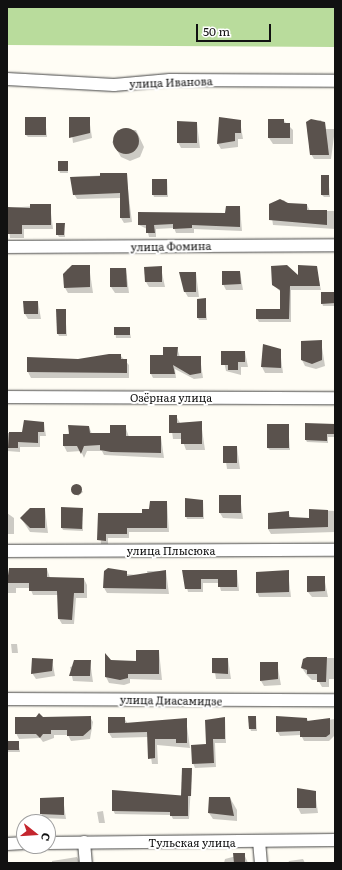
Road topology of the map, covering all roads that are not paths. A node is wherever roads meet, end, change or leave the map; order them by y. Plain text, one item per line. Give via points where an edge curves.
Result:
1 (7, 78) edge
2 (335, 81) edge
3 (335, 245) edge
4 (7, 247) edge
5 (7, 397) edge
6 (335, 398) edge
7 (335, 550) edge
8 (7, 551) edge
9 (7, 699) edge
10 (335, 700) edge
11 (335, 840) edge
12 (259, 841) junction
13 (84, 842) junction
14 (56, 843) edge
15 (86, 863) edge
16 (261, 863) edge

1 - 2 street, улица Иванова via 114,85 170,80
3 - 4 street, улица Фомина
5 - 6 street, Озёрная улица
7 - 8 street, улица Плысюка
9 - 10 street, улица Диасамидзе
11 - 12 street, Тульская улица
12 - 13 street, Тульская улица
12 - 16 street
13 - 14 street, Тульская улица
13 - 15 street

